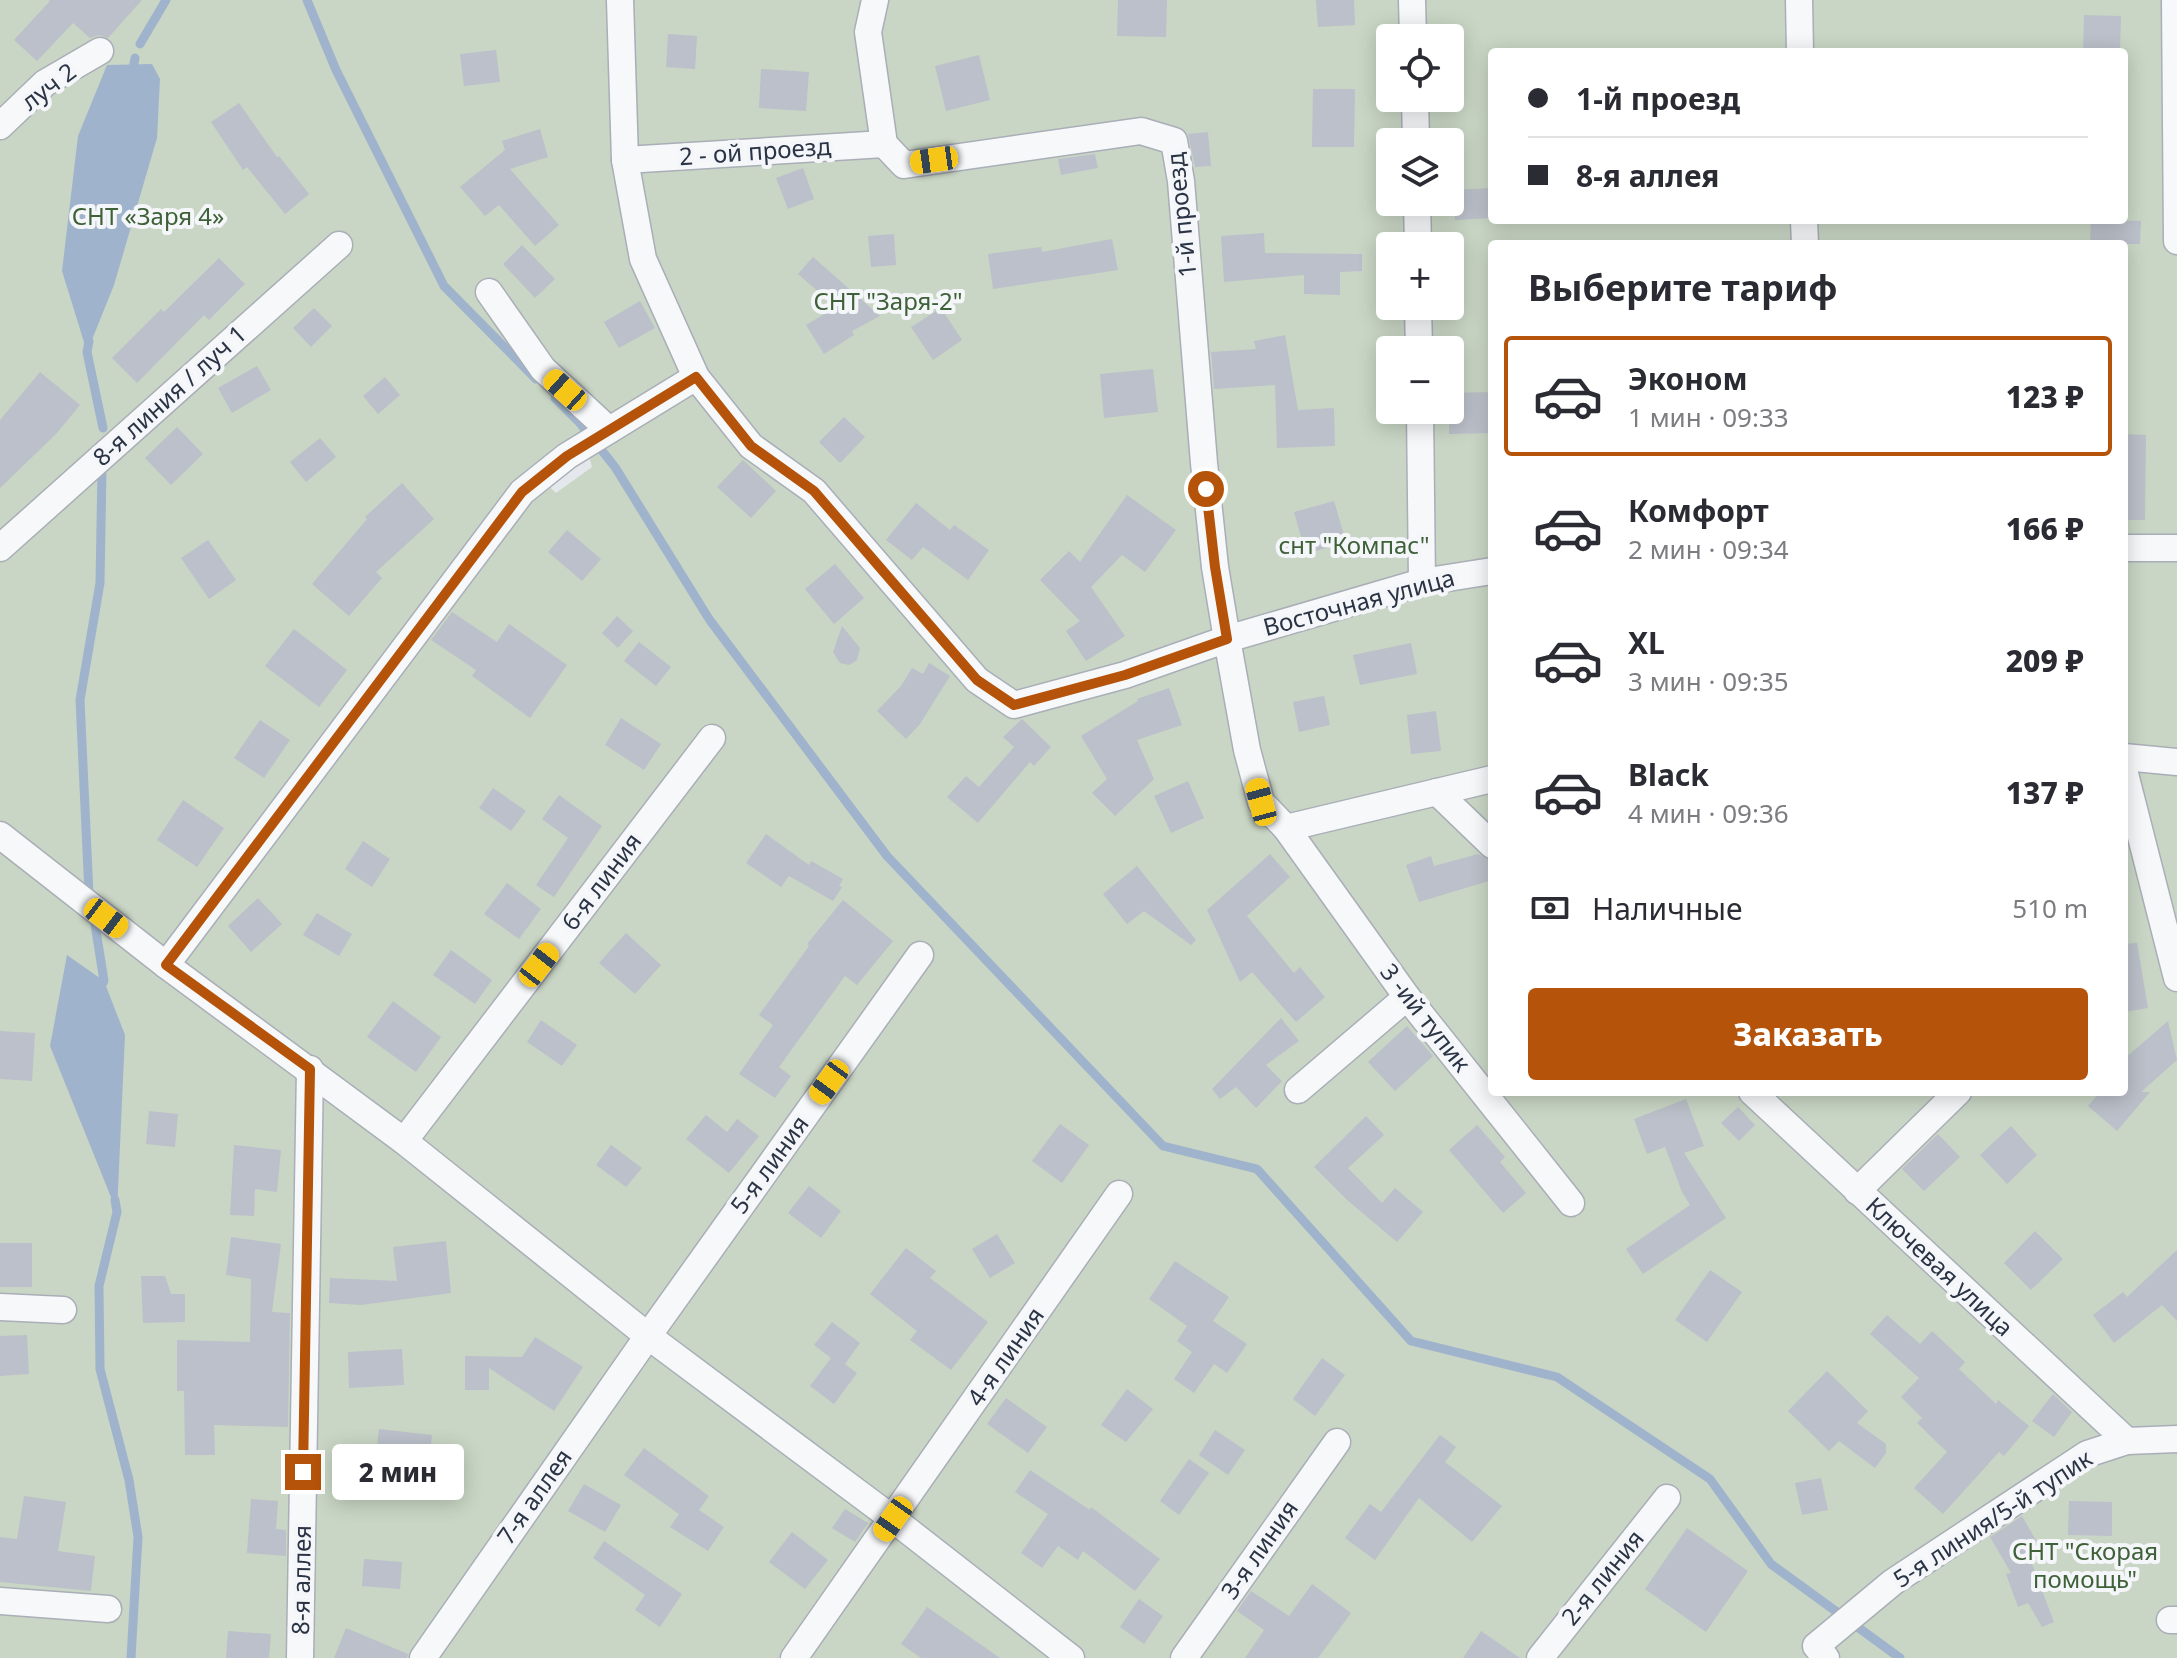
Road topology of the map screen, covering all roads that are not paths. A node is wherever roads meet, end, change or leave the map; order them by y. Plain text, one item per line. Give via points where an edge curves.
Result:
1 (620, 0) edge
2 (875, 0) edge
3 (1412, 0) edge
4 (1799, 0) edge
5 (2175, 0) edge
6 (1413, 24) edge
7 (1800, 48) edge
8 (100, 51) dead end
9 (0, 126) edge
10 (884, 144) junction
11 (625, 160) junction
12 (2177, 241) edge
13 (339, 245) dead end
14 (489, 292) dead end
15 (696, 377) junction
16 (1420, 424) edge
17 (599, 436) junction
18 (0, 548) edge
19 (2128, 548) edge
20 (2177, 548) edge
21 (1488, 572) edge
22 (1422, 582) junction
23 (1227, 639) junction
24 (712, 738) dead end
25 (2128, 757) edge
26 (2177, 762) edge
27 (1488, 780) edge
28 (2128, 786) edge
29 (1437, 792) junction
30 (1286, 828) junction
31 (0, 835) edge
32 (1488, 841) edge
33 (920, 955) dead end
34 (166, 965) junction
35 (2177, 978) edge
36 (1407, 997) junction
37 (310, 1069) junction
38 (1298, 1090) dead end
39 (1756, 1096) edge
40 (1954, 1096) edge
41 (404, 1141) junction
42 (1857, 1191) junction
43 (1119, 1194) dead end
44 (1571, 1203) dead end
45 (0, 1307) edge
46 (63, 1310) dead end
47 (648, 1336) junction
48 (2177, 1439) edge
49 (2127, 1441) junction
50 (1337, 1442) dead end
51 (1667, 1498) dead end
52 (893, 1519) junction
53 (0, 1601) edge
54 (108, 1609) dead end
55 (300, 1658) edge
56 (423, 1658) edge
57 (794, 1658) edge
58 (1071, 1658) edge
59 (1184, 1658) edge
60 (1540, 1658) edge
61 (1826, 1658) edge

1 - 11 street
2 - 10 street via 868,32
3 - 6 street
4 - 7 street
5 - 12 street
8 - 9 street, луч 2 via 45,83
10 - 11 street, 2 - ой проезд
10 - 23 street, 1-й проезд via 904,165 1141,131 1174,141 1215,567
11 - 15 street via 643,259
13 - 18 street, 8-я линия / луч 1
14 - 17 street
15 - 17 street
15 - 23 street via 751,446 814,491 977,680 1014,705 1125,675
16 - 22 street
17 - 34 street via 522,492 500,518
19 - 20 street
21 - 22 street, Восточная улица
22 - 23 street, Восточная улица
23 - 30 street via 1261,802
24 - 41 street, 6-я линия
25 - 26 street
27 - 29 street
28 - 35 street
29 - 30 street
29 - 32 street
30 - 36 street, 3 -ий тупик
31 - 34 street
33 - 47 street, 5-я линия
34 - 37 street
36 - 38 street
36 - 44 street, 3 -ий тупик
37 - 41 street
37 - 55 street, 8-я аллея
39 - 42 street, Ключевая улица
40 - 42 street
41 - 47 street
42 - 49 street, Ключевая улица
43 - 52 street, 4-я линия
45 - 46 street
47 - 52 street
47 - 56 street, 7-я аллея
48 - 49 street, 5-я линия/5-й тупик
49 - 61 street, 5-я линия/5-й тупик via 2087,1454 1893,1582 1816,1646
50 - 59 street, 3-я линия
51 - 60 street, 2-я линия
52 - 57 street, 4-я линия
52 - 58 street
53 - 54 street

